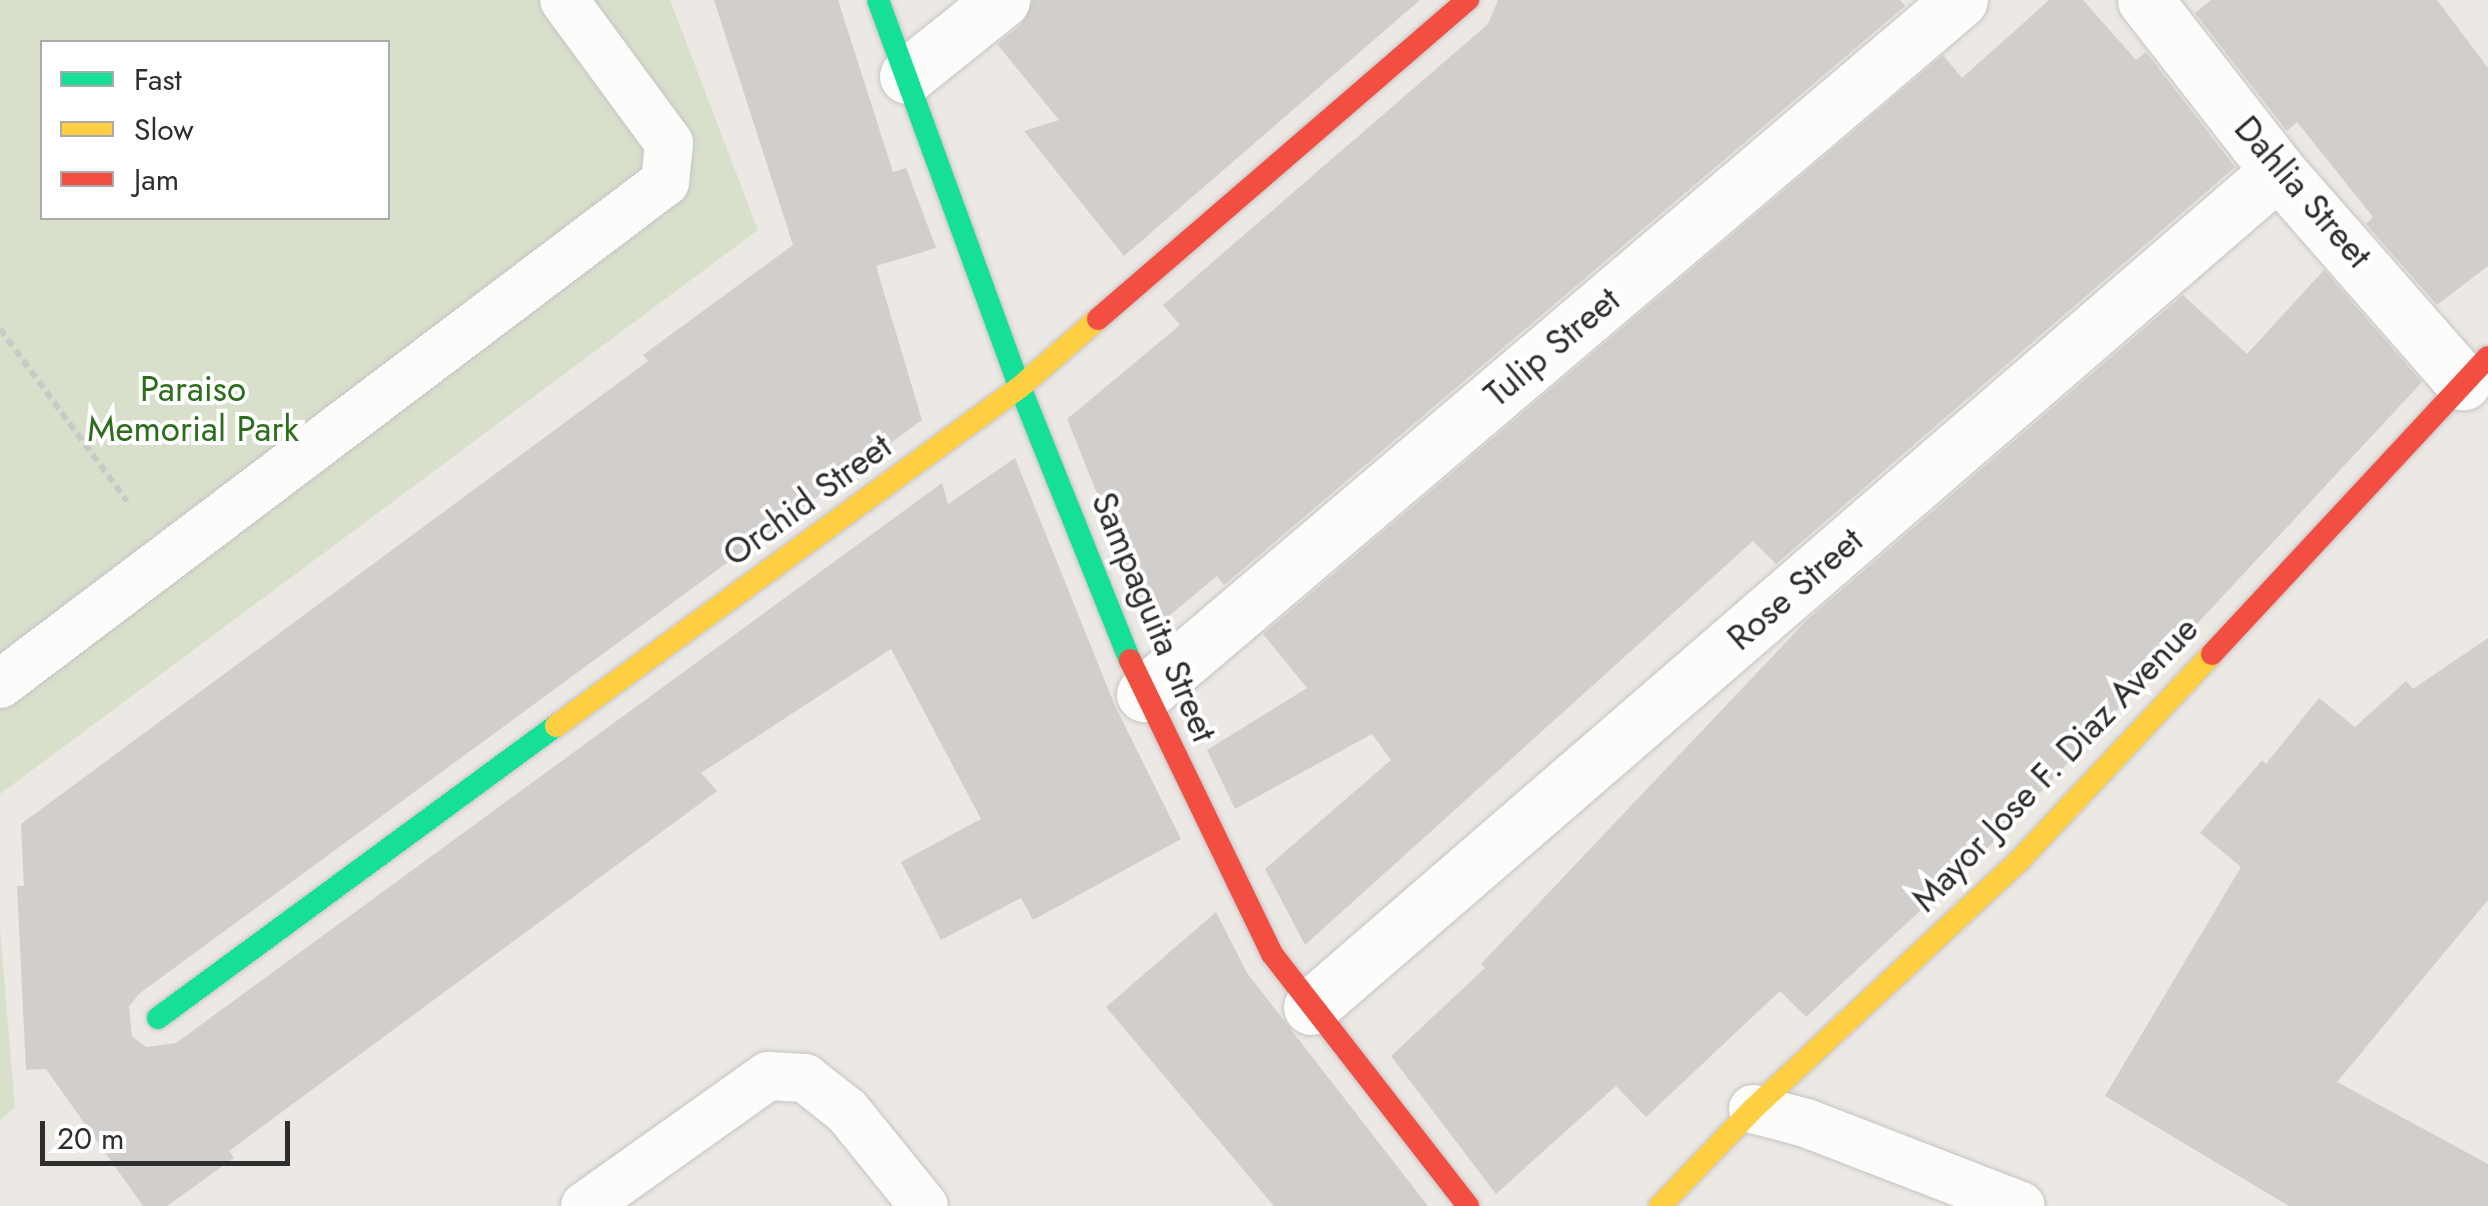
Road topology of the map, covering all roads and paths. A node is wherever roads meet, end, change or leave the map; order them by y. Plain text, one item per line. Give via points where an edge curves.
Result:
1 (564, 0) edge
2 (878, 0) edge
3 (1002, 0) edge
4 (1468, 0) edge
5 (1960, 0) edge
6 (2146, 0) edge
7 (906, 76) junction
8 (2278, 170) junction
9 (0, 329) edge
10 (2476, 369) edge
11 (1020, 387) junction
12 (166, 554) junction
13 (0, 684) edge
14 (1144, 694) junction
15 (1311, 1006) junction
16 (158, 1018) dead end
17 (1754, 1109) junction
18 (586, 1206) edge
19 (924, 1206) edge
20 (1468, 1206) edge
21 (1660, 1206) edge
22 (2022, 1206) edge

1 - 12 lane via 669,143 664,182
2 - 7 street, Sampaguita Street
3 - 7 street
4 - 11 street, Orchid Street
5 - 14 street, Tulip Street
6 - 8 street, Dahlia Street
7 - 11 street, Sampaguita Street
8 - 10 street, Dahlia Street
8 - 15 street, Rose Street
9 - 12 path
10 - 17 street, Mayor Jose F. Diaz Avenue via 2019,861
11 - 14 street, Sampaguita Street
11 - 16 street, Orchid Street
12 - 13 lane
14 - 15 street, Sampaguita Street via 1272,954
15 - 20 street, Sampaguita Street
17 - 21 street, Mayor Jose F. Diaz Avenue
17 - 22 lane
18 - 19 lane via 768,1076 805,1078 847,1111

